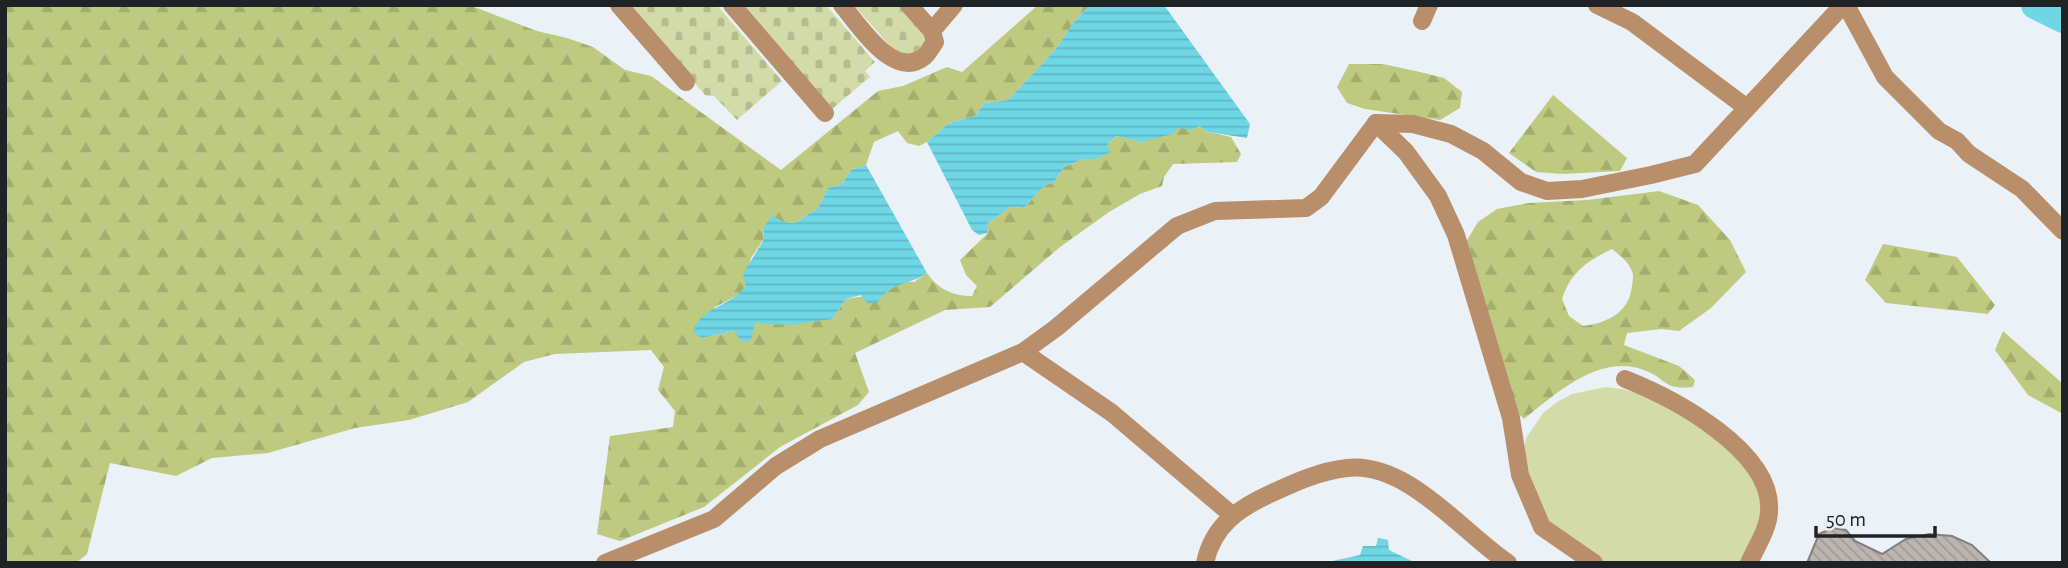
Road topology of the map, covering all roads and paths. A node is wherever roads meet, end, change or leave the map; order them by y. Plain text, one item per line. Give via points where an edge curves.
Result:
1 (619, 5) edge
2 (732, 5) edge
3 (842, 5) edge
4 (909, 5) edge
5 (954, 5) edge
6 (1597, 5) edge
7 (1845, 5) edge
8 (932, 31) junction
9 (686, 82) dead end
10 (1747, 108) junction
11 (825, 113) dead end
12 (1376, 123) junction
13 (2063, 231) edge
14 (1023, 352) junction
15 (1625, 379) dead end
16 (1232, 515) junction
17 (605, 563) edge
18 (1205, 563) edge
19 (1508, 563) edge
20 (1594, 563) edge
21 (1749, 563) edge

1 - 9 street
2 - 11 street
3 - 8 street via 885,54 898,61 912,62 924,56 935,42
4 - 8 street
5 - 8 street
6 - 10 street via 1632,22
7 - 10 street
7 - 13 street via 1885,77 1939,131 2022,189
10 - 12 street via 1695,164 1582,189 1547,191 1521,182 1483,150 1451,134 1413,124
12 - 14 street via 1321,197 1306,208 1215,211 1177,226
12 - 20 street via 1406,152 1438,196 1456,235 1511,418 1520,475 1542,527
14 - 16 street via 1112,413
14 - 17 street via 820,439 776,466 714,519
15 - 21 street via 1720,433 1760,472 1768,499 1768,522
16 - 18 street via 1212,540
16 - 19 street via 1316,474 1370,470 1407,482

